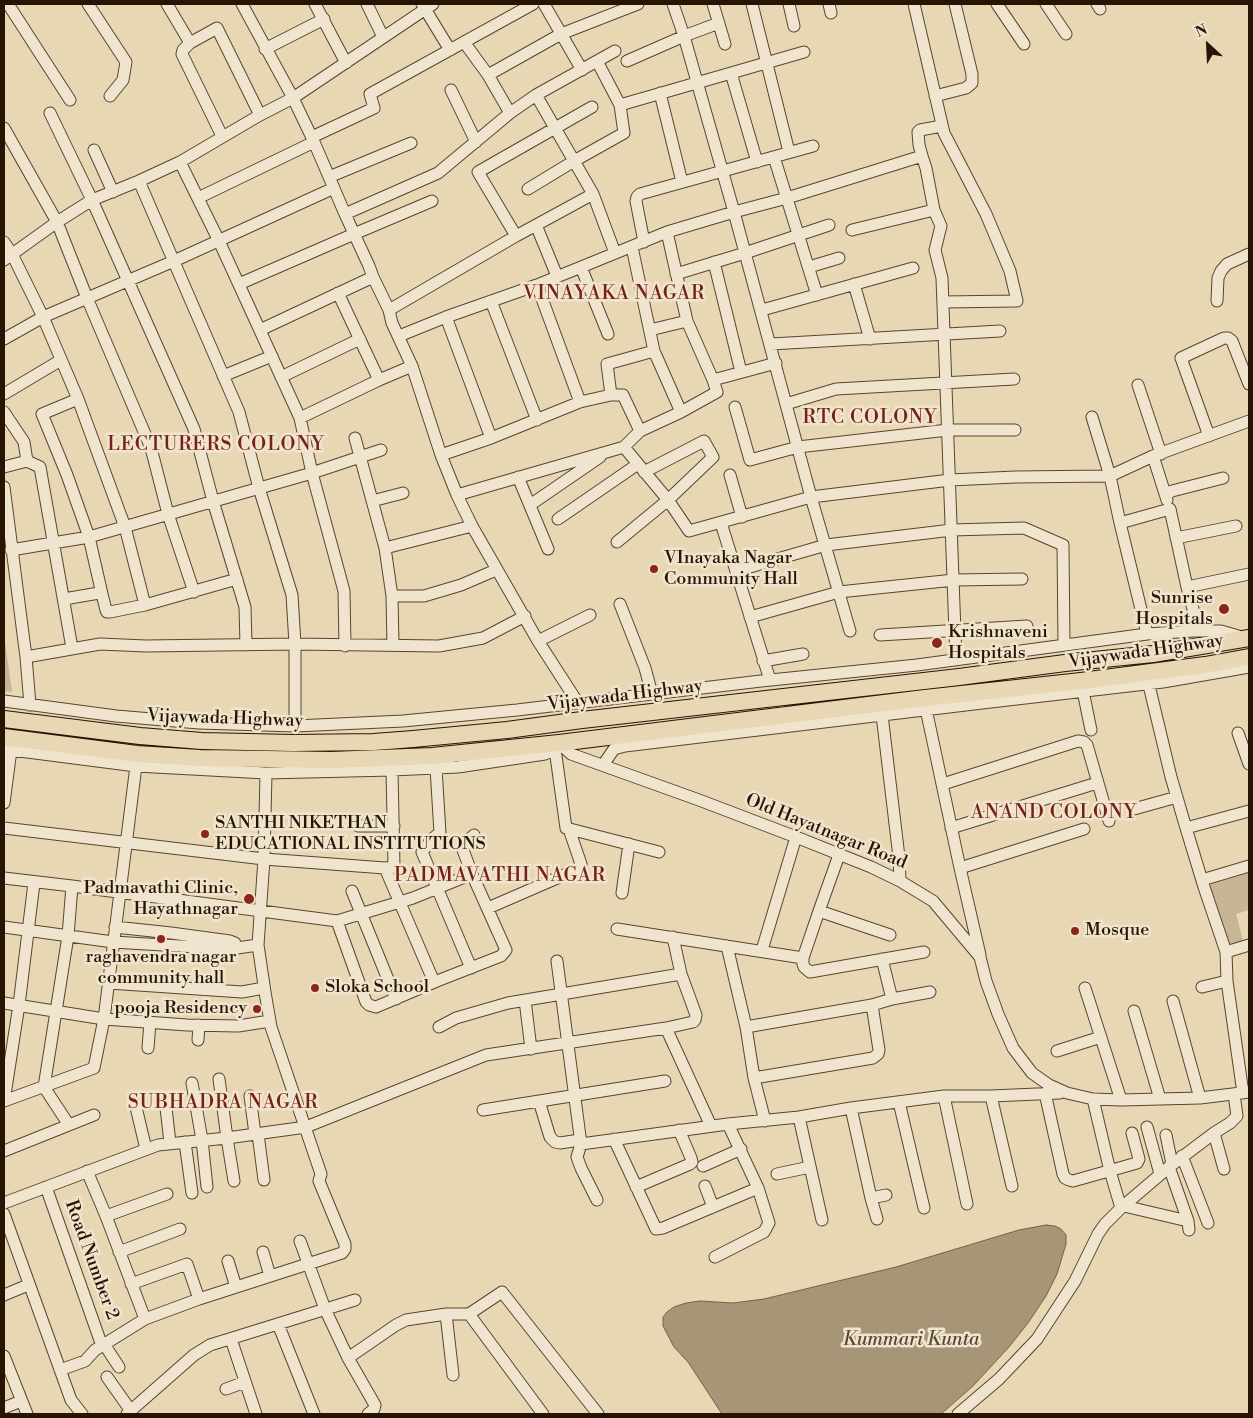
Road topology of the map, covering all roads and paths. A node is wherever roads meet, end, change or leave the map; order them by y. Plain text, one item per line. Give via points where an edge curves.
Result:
1 (88, 4) edge
2 (167, 4) edge
3 (315, 4) edge
4 (367, 4) edge
5 (533, 4) edge
6 (544, 4) edge
7 (638, 4) edge
8 (673, 4) edge
9 (713, 4) edge
10 (752, 4) edge
11 (789, 4) edge
12 (914, 4) edge
13 (956, 4) edge
14 (997, 4) edge
15 (1046, 4) edge
16 (245, 5) edge
17 (9, 6) edge
18 (427, 6) edge
19 (324, 19) junction
20 (718, 23) junction
21 (794, 26) dead end
22 (561, 34) junction
23 (1066, 34) dead end
24 (684, 36) junction
25 (383, 37) junction
26 (464, 42) junction
27 (190, 43) junction
28 (725, 44) dead end
29 (1024, 44) dead end
30 (265, 49) junction
31 (450, 50) junction
32 (615, 51) dead end
33 (804, 52) dead end
34 (597, 61) junction
35 (627, 61) dead end
36 (346, 63) junction
37 (767, 63) junction
38 (582, 70) junction
39 (732, 73) junction
40 (488, 75) junction
41 (697, 83) junction
42 (451, 90) dead end
43 (660, 93) junction
44 (536, 95) junction
45 (110, 96) dead end
46 (935, 96) junction
47 (293, 98) junction
48 (70, 100) dead end
49 (620, 105) junction
50 (592, 107) dead end
51 (50, 113) dead end
52 (510, 113) junction
53 (260, 115) junction
54 (942, 126) junction
55 (4, 128) edge
56 (555, 128) junction
57 (222, 136) junction
58 (313, 139) junction
59 (476, 142) junction
60 (411, 144) dead end
61 (813, 146) dead end
62 (94, 150) dead end
63 (789, 152) junction
64 (922, 156) junction
65 (774, 157) junction
66 (574, 161) junction
67 (180, 162) junction
68 (757, 162) junction
69 (722, 172) junction
70 (329, 177) junction
71 (139, 181) junction
72 (682, 182) junction
73 (334, 188) junction
74 (528, 189) dead end
75 (113, 192) junction
76 (593, 194) junction
77 (198, 198) junction
78 (787, 198) junction
79 (92, 200) junction
80 (432, 201) dead end
81 (934, 210) junction
82 (734, 212) junction
83 (344, 214) junction
84 (57, 222) junction
85 (536, 225) junction
86 (828, 225) dead end
87 (852, 230) dead end
88 (667, 232) junction
89 (354, 234) junction
90 (798, 234) junction
91 (516, 236) junction
92 (219, 240) junction
93 (4, 242) edge
94 (644, 242) junction
95 (632, 248) junction
96 (615, 253) junction
97 (745, 253) junction
98 (1249, 254) edge
99 (8, 258) edge
100 (839, 258) dead end
101 (174, 261) junction
102 (714, 262) junction
103 (581, 267) junction
104 (809, 267) junction
105 (913, 268) dead end
106 (676, 274) junction
107 (558, 276) junction
108 (373, 277) junction
109 (128, 280) junction
110 (239, 284) junction
111 (537, 284) junction
112 (854, 284) junction
113 (338, 293) junction
114 (817, 295) junction
115 (87, 298) junction
116 (491, 301) junction
117 (1216, 301) dead end
118 (944, 302) junction
119 (388, 310) junction
120 (762, 310) junction
121 (43, 317) junction
122 (446, 317) junction
123 (687, 321) junction
124 (260, 330) junction
125 (650, 330) junction
126 (1000, 331) dead end
127 (608, 334) dead end
128 (945, 334) junction
129 (399, 336) junction
130 (4, 339) edge
131 (360, 339) junction
132 (870, 339) junction
133 (770, 344) junction
134 (654, 351) junction
135 (272, 356) junction
136 (61, 360) junction
137 (776, 363) junction
138 (412, 366) junction
139 (741, 372) junction
140 (223, 376) junction
141 (282, 377) junction
142 (1014, 379) dead end
143 (379, 380) junction
144 (713, 380) junction
145 (946, 384) junction
146 (1249, 384) edge
147 (1138, 385) dead end
148 (4, 394) edge
149 (611, 395) junction
150 (78, 398) junction
151 (580, 402) junction
152 (786, 404) junction
153 (734, 407) dead end
154 (4, 412) edge
155 (681, 412) junction
156 (1092, 416) dead end
157 (300, 418) junction
158 (537, 420) junction
159 (1249, 421) edge
160 (948, 430) junction
161 (1015, 430) dead end
162 (640, 431) junction
163 (1210, 436) junction
164 (355, 438) dead end
165 (491, 438) junction
166 (624, 447) junction
167 (798, 447) junction
168 (381, 450) dead end
169 (608, 452) junction
170 (441, 455) junction
171 (1157, 455) junction
172 (359, 456) junction
173 (27, 461) junction
174 (4, 467) edge
175 (641, 468) junction
176 (312, 473) junction
177 (730, 475) dead end
178 (1110, 476) junction
179 (518, 477) junction
180 (1223, 478) dead end
181 (950, 480) junction
182 (4, 487) edge
183 (259, 488) junction
184 (403, 493) dead end
185 (1166, 494) junction
186 (457, 495) junction
187 (811, 497) junction
188 (668, 500) junction
189 (213, 501) junction
190 (372, 501) junction
191 (530, 505) junction
192 (1170, 508) junction
193 (168, 514) junction
194 (742, 517) junction
195 (558, 519) dead end
196 (721, 522) junction
197 (1120, 523) junction
198 (472, 526) junction
199 (1236, 526) dead end
200 (126, 527) junction
201 (952, 530) junction
202 (89, 537) junction
203 (1176, 538) junction
204 (53, 542) junction
205 (618, 542) dead end
206 (826, 545) junction
207 (385, 548) junction
208 (548, 549) dead end
209 (11, 550) junction
210 (496, 570) junction
211 (736, 571) junction
212 (1249, 574) edge
213 (237, 579) junction
214 (1022, 579) dead end
215 (954, 580) junction
216 (1187, 587) junction
217 (194, 592) junction
218 (839, 592) junction
219 (102, 594) junction
220 (392, 596) junction
221 (64, 599) junction
222 (620, 604) dead end
223 (145, 605) junction
224 (590, 615) dead end
225 (525, 616) junction
226 (750, 617) junction
227 (1027, 626) dead end
228 (850, 631) dead end
229 (956, 631) junction
230 (1199, 631) junction
231 (1147, 634) junction
232 (880, 635) dead end
233 (1249, 638) edge
234 (538, 641) junction
235 (295, 644) junction
236 (246, 645) junction
237 (393, 645) junction
238 (1064, 645) junction
239 (345, 646) junction
240 (72, 648) junction
241 (803, 654) dead end
242 (26, 657) junction
243 (1249, 657) edge
244 (956, 660) junction
245 (763, 661) junction
246 (1249, 667) edge
247 (1147, 678) junction
248 (770, 680) junction
249 (1083, 691) junction
250 (652, 694) junction
251 (4, 701) edge
252 (578, 703) junction
253 (30, 705) junction
254 (926, 709) junction
255 (882, 715) junction
256 (4, 719) edge
257 (794, 720) junction
258 (294, 726) junction
259 (89, 730) junction
260 (1091, 730) dead end
261 (1238, 733) dead end
262 (6, 745) edge
263 (557, 746) junction
264 (87, 747) junction
265 (1249, 764) edge
266 (602, 765) junction
267 (136, 766) junction
268 (436, 768) junction
269 (392, 770) junction
270 (266, 772) junction
271 (1097, 783) junction
272 (942, 784) junction
273 (1177, 798) junction
274 (4, 803) edge
275 (1134, 809) dead end
276 (1249, 811) edge
277 (1109, 821) dead end
278 (358, 826) dead end
279 (394, 826) junction
280 (4, 828) edge
281 (952, 828) junction
282 (1186, 828) junction
283 (569, 829) junction
284 (1084, 829) dead end
285 (474, 835) dead end
286 (796, 837) junction
287 (127, 843) junction
288 (629, 844) junction
289 (659, 852) dead end
290 (839, 854) junction
291 (264, 859) junction
292 (1249, 866) edge
293 (385, 868) junction
294 (960, 868) junction
295 (472, 874) junction
296 (4, 878) edge
297 (1202, 880) junction
298 (900, 881) junction
299 (34, 882) junction
300 (72, 886) junction
301 (437, 888) junction
302 (352, 891) dead end
303 (119, 892) junction
304 (622, 893) dead end
305 (400, 902) junction
306 (488, 908) junction
307 (260, 911) junction
308 (818, 911) junction
309 (362, 914) junction
310 (337, 921) junction
311 (4, 927) edge
312 (115, 927) junction
313 (617, 928) dead end
314 (28, 930) junction
315 (890, 935) dead end
316 (68, 936) junction
317 (673, 937) junction
318 (113, 942) junction
319 (258, 945) junction
320 (1249, 945) edge
321 (727, 946) junction
322 (236, 947) junction
323 (762, 950) junction
324 (924, 952) dead end
325 (1226, 952) junction
326 (980, 957) junction
327 (804, 958) junction
328 (882, 959) junction
329 (557, 961) dead end
330 (471, 968) junction
331 (681, 974) junction
332 (1228, 981) junction
333 (434, 982) junction
334 (108, 983) junction
335 (1202, 987) dead end
336 (264, 988) junction
337 (1085, 988) dead end
338 (930, 992) dead end
339 (560, 994) junction
340 (396, 998) junction
341 (892, 999) junction
342 (525, 1000) junction
343 (1173, 1001) dead end
344 (4, 1003) edge
345 (19, 1005) junction
346 (872, 1005) junction
347 (56, 1010) junction
348 (1134, 1012) dead end
349 (104, 1019) junction
350 (270, 1021) junction
351 (150, 1022) junction
352 (199, 1025) junction
353 (439, 1027) dead end
354 (746, 1027) junction
355 (666, 1028) junction
356 (1101, 1037) junction
357 (198, 1040) dead end
358 (567, 1043) junction
359 (148, 1048) dead end
360 (531, 1048) junction
361 (1057, 1051) dead end
362 (754, 1078) junction
363 (219, 1079) dead end
364 (664, 1082) dead end
365 (192, 1083) dead end
366 (44, 1087) junction
367 (1045, 1093) junction
368 (1067, 1093) junction
369 (1242, 1093) edge
370 (250, 1096) dead end
371 (574, 1096) junction
372 (944, 1096) junction
373 (991, 1096) junction
374 (1160, 1098) junction
375 (1200, 1098) junction
376 (165, 1099) dead end
377 (1093, 1099) junction
378 (1121, 1100) junction
379 (4, 1101) edge
380 (539, 1101) junction
381 (899, 1102) junction
382 (135, 1103) dead end
383 (851, 1108) junction
384 (483, 1110) dead end
385 (94, 1115) dead end
386 (799, 1117) junction
387 (765, 1121) junction
388 (728, 1124) junction
389 (69, 1125) junction
390 (711, 1126) junction
391 (306, 1127) junction
392 (1147, 1128) dead end
393 (679, 1130) junction
394 (1132, 1133) dead end
395 (1214, 1133) junction
396 (256, 1134) junction
397 (1166, 1136) dead end
398 (227, 1138) junction
399 (614, 1139) junction
400 (202, 1140) junction
401 (185, 1142) junction
402 (580, 1142) junction
403 (170, 1144) junction
404 (146, 1149) junction
405 (740, 1150) junction
406 (4, 1151) edge
407 (1182, 1156) junction
408 (703, 1166) dead end
409 (810, 1167) junction
410 (1167, 1168) junction
411 (1224, 1169) dead end
412 (88, 1171) junction
413 (1110, 1171) junction
414 (777, 1174) dead end
415 (264, 1180) dead end
416 (234, 1181) dead end
417 (705, 1186) dead end
418 (1012, 1186) dead end
419 (46, 1187) junction
420 (207, 1187) dead end
421 (636, 1187) junction
422 (758, 1188) junction
423 (192, 1193) dead end
424 (167, 1194) dead end
425 (886, 1195) dead end
426 (871, 1198) junction
427 (597, 1200) dead end
428 (4, 1203) edge
429 (967, 1204) dead end
430 (714, 1207) junction
431 (1122, 1207) junction
432 (924, 1208) dead end
433 (4, 1214) edge
434 (106, 1216) junction
435 (876, 1218) dead end
436 (822, 1220) dead end
437 (1208, 1223) dead end
438 (180, 1229) dead end
439 (300, 1240) dead end
440 (119, 1252) junction
441 (263, 1252) dead end
442 (714, 1257) dead end
443 (228, 1261) dead end
444 (308, 1263) junction
445 (270, 1276) junction
446 (131, 1284) junction
447 (28, 1285) junction
448 (236, 1287) junction
449 (4, 1295) edge
450 (199, 1299) junction
451 (355, 1300) dead end
452 (325, 1309) junction
453 (446, 1314) junction
454 (469, 1314) junction
455 (145, 1319) junction
456 (278, 1324) junction
457 (231, 1339) junction
458 (103, 1345) junction
459 (4, 1356) edge
460 (348, 1358) junction
461 (119, 1367) dead end
462 (60, 1370) junction
463 (6, 1372) edge
464 (107, 1376) dead end
465 (452, 1376) dead end
466 (246, 1382) junction
467 (226, 1390) dead end
468 (21, 1402) junction
469 (4, 1408) edge
470 (129, 1412) edge
471 (27, 1414) edge
472 (82, 1414) edge
473 (256, 1414) edge
474 (314, 1414) edge
475 (368, 1414) edge
476 (543, 1414) edge
477 (598, 1414) edge
478 (958, 1414) edge

1 - 45 street via 126,62 123,80
2 - 27 street
3 - 19 street
4 - 25 street
5 - 26 street
6 - 22 street
7 - 22 street
8 - 24 street
9 - 20 street
10 - 37 street
11 - 21 street
12 - 46 street
13 - 46 street via 973,80 966,88
14 - 29 street
15 - 23 street
16 - 30 street
17 - 48 street
18 - 25 street
18 - 31 street
19 - 30 street
19 - 36 street
20 - 24 street
20 - 28 street
22 - 38 street
22 - 40 street
24 - 35 street
24 - 41 street
25 - 36 street
26 - 31 street
26 - 40 street
27 - 53 street via 217,28
27 - 57 street via 182,54
30 - 47 street
31 - 58 street via 370,94 374,108
32 - 34 street
33 - 37 street
34 - 38 street
34 - 49 street
36 - 47 street
37 - 39 street
37 - 63 street
38 - 44 street
39 - 41 street
39 - 68 street
40 - 52 street
41 - 43 street
41 - 69 street
42 - 59 street
43 - 49 street
43 - 72 street
44 - 52 street
44 - 56 street
46 - 54 street
47 - 53 street
47 - 58 street
49 - 66 street via 624,133
50 - 56 street
51 - 79 street
52 - 59 street
53 - 57 street
54 - 64 street via 918,132
54 - 118 street via 986,214 1010,271 1017,301
55 - 84 street
56 - 66 street
56 - 91 street via 478,172
57 - 67 street
58 - 70 street
58 - 77 street
59 - 83 street via 438,173
60 - 70 street
61 - 63 street
62 - 75 street
63 - 65 street
64 - 78 street
64 - 81 street
65 - 68 street
65 - 78 street
66 - 74 street
66 - 76 street
67 - 71 street
67 - 77 street
68 - 69 street
69 - 72 street
69 - 82 street
70 - 73 street
71 - 75 street
71 - 101 street
72 - 94 street via 637,196
73 - 83 street
73 - 92 street
75 - 79 street
76 - 85 street
76 - 96 street
77 - 92 street
78 - 82 street
78 - 90 street
79 - 84 street
79 - 109 street
80 - 89 street
81 - 87 street
81 - 118 street via 941,226 935,250
82 - 88 street
82 - 97 street
83 - 89 street
84 - 99 street
84 - 115 street
85 - 91 street
85 - 107 street
86 - 90 street
88 - 94 street
88 - 106 street
89 - 108 street
89 - 110 street
90 - 97 street
90 - 104 street
91 - 119 street
92 - 101 street
92 - 110 street
93 - 99 street
94 - 95 street
95 - 96 street
95 - 125 street
96 - 103 street
97 - 102 street
97 - 120 street
98 - 117 street via 1227,264 1221,271
99 - 121 street
100 - 104 street
101 - 109 street
101 - 140 street
102 - 106 street
102 - 139 street
103 - 107 street
103 - 127 street
104 - 114 street
105 - 112 street
106 - 123 street
107 - 111 street
108 - 113 street
108 - 119 street
109 - 115 street
109 - 189 street via 194,429
110 - 124 street
111 - 116 street
111 - 151 street
112 - 114 street
112 - 132 street
113 - 124 street
113 - 131 street
114 - 120 street
115 - 121 street
115 - 193 street via 151,448
116 - 122 street
116 - 158 street
118 - 128 street
119 - 129 street
120 - 133 street
121 - 130 street
121 - 136 street
122 - 129 street
122 - 165 street
123 - 125 street
123 - 144 street
124 - 135 street
125 - 134 street
126 - 128 street
128 - 132 street
128 - 145 street
129 - 138 street
131 - 141 street
131 - 143 street
132 - 133 street
133 - 137 street
134 - 149 street via 606,364
134 - 155 street
135 - 140 street
135 - 141 street
136 - 148 street
136 - 150 street
137 - 139 street
137 - 152 street
138 - 143 street
138 - 170 street
139 - 144 street
140 - 183 street via 239,412
141 - 157 street
142 - 145 street
143 - 157 street
144 - 155 street via 717,392
145 - 152 street via 836,389
145 - 160 street
146 - 163 street via 1228,338 1181,358
147 - 171 street
149 - 151 street
149 - 162 street via 623,395
150 - 200 street
150 - 202 street via 42,414
151 - 158 street
152 - 167 street
153 - 167 street via 750,460
154 - 173 street via 24,442
155 - 162 street
156 - 178 street
157 - 176 street
158 - 165 street
159 - 163 street
160 - 161 street
160 - 167 street
160 - 181 street
162 - 166 street
163 - 171 street
164 - 172 street
165 - 170 street
166 - 169 street
166 - 175 street
167 - 187 street
168 - 172 street
169 - 179 street
169 - 191 street
170 - 186 street
171 - 178 street
171 - 185 street
172 - 176 street
172 - 190 street
173 - 174 street
173 - 204 street via 40,467
175 - 188 street
175 - 188 street via 704,441 713,457
175 - 195 street
176 - 183 street
176 - 239 street via 344,591
177 - 194 street
178 - 181 street
178 - 197 street
179 - 186 street
179 - 191 street
180 - 185 street
181 - 187 street
181 - 201 street
182 - 209 street
183 - 189 street
183 - 235 street via 292,595
184 - 190 street
185 - 192 street
186 - 198 street
187 - 194 street
187 - 206 street
188 - 196 street via 689,530
188 - 205 street
189 - 193 street
189 - 213 street
190 - 207 street
191 - 208 street
192 - 197 street
192 - 203 street
193 - 200 street
193 - 217 street
194 - 196 street
196 - 211 street
197 - 231 street
198 - 207 street
198 - 210 street
199 - 203 street
200 - 202 street
200 - 223 street
201 - 206 street
201 - 215 street
201 - 238 street via 1024,528 1063,545
202 - 204 street
202 - 219 street
203 - 216 street
204 - 209 street
204 - 221 street
206 - 211 street
206 - 218 street
207 - 220 street
209 - 242 street
210 - 220 street via 424,596
210 - 225 street
211 - 226 street
212 - 216 street
213 - 217 street
213 - 236 street via 245,607
214 - 215 street
215 - 218 street
215 - 229 street
216 - 230 street
217 - 223 street
218 - 226 street
218 - 228 street
219 - 221 street
219 - 223 street via 108,612
220 - 237 street
221 - 240 street
222 - 250 street
224 - 234 street
225 - 234 street
225 - 237 street via 483,638 439,646
226 - 245 street
227 - 229 street
229 - 232 street
229 - 244 street
230 - 231 street
230 - 233 street via 1221,631
231 - 238 street
233 - 259 highway, Vijaywada Highway via 1153,654 430,738 293,743 211,741
234 - 252 street
235 - 236 street
235 - 239 street
235 - 258 street
236 - 240 street via 100,644
237 - 239 street
238 - 244 street
240 - 242 street
241 - 245 street
242 - 253 street
243 - 247 highway, Vijaywada Highway
244 - 248 street
245 - 248 street
246 - 247 street
247 - 249 street
247 - 257 highway, Vijaywada Highway via 1081,681
247 - 273 street
248 - 250 street
249 - 254 street
249 - 260 street
250 - 252 street
251 - 253 street
252 - 258 street via 403,721
253 - 258 street via 199,723
254 - 255 street
254 - 272 street
255 - 257 street
255 - 298 street
256 - 259 highway, Vijaywada Highway
257 - 263 highway, Vijaywada Highway
257 - 266 street via 626,746 614,749
259 - 264 highway
261 - 265 street
262 - 264 highway, Vijaywada Highway
262 - 267 street
262 - 274 street
263 - 264 highway, Vijaywada Highway via 531,745 432,756 331,760 200,758
263 - 266 street, Old Hayatnagar Road
263 - 268 street via 545,754
263 - 283 street via 566,828
266 - 286 street, Old Hayatnagar Road
267 - 270 street
267 - 287 street
268 - 269 street
268 - 301 street via 440,833 422,852
269 - 270 street
269 - 279 street
270 - 291 street
271 - 272 street via 1086,745 1078,741
271 - 277 street
271 - 281 street
272 - 281 street
273 - 275 street
273 - 282 street
276 - 282 street
278 - 279 street
279 - 293 street via 394,867
280 - 287 street
281 - 294 street
282 - 297 street
283 - 288 street
283 - 306 street via 580,864 578,869
284 - 294 street
285 - 295 street via 464,844 463,850
286 - 290 street, Old Hayatnagar Road
286 - 323 street
287 - 291 street
287 - 303 street
288 - 289 street
288 - 304 street
290 - 298 street, Old Hayatnagar Road
290 - 308 street
291 - 293 street
291 - 307 street
292 - 297 street
293 - 305 street
294 - 326 street
295 - 301 street
295 - 306 street
296 - 299 street
297 - 325 street
298 - 326 street, Old Hayatnagar Road via 932,900
299 - 300 street
299 - 314 street
300 - 303 street
300 - 316 street
301 - 305 street
301 - 330 street
302 - 309 street
303 - 307 street
303 - 312 street
305 - 309 street
305 - 333 street
306 - 330 street via 506,950 501,956
307 - 310 street
307 - 319 street
308 - 315 street
308 - 327 street
309 - 310 street
309 - 340 street
310 - 340 street via 366,1002 376,1007
311 - 314 street
312 - 318 street
312 - 322 street via 230,941
313 - 317 street
314 - 316 street
314 - 345 street
316 - 318 street
316 - 347 street
317 - 321 street
317 - 331 street
318 - 322 street
318 - 334 street
319 - 322 street
319 - 336 street
320 - 325 street
321 - 323 street
321 - 354 street
323 - 327 street
324 - 328 street
325 - 332 street
326 - 368 street, Old Hayatnagar Road via 986,981 1013,1048 1032,1073
327 - 328 street via 804,967 810,972
328 - 341 street
329 - 339 street
330 - 333 street
331 - 339 street
331 - 355 street via 695,1020
332 - 335 street
332 - 369 street
333 - 340 street
334 - 336 street via 242,992
334 - 349 street
336 - 350 street
337 - 356 street
338 - 341 street
339 - 342 street
339 - 358 street
341 - 346 street
342 - 353 street via 468,1014
342 - 360 street
343 - 375 street
344 - 345 street
345 - 347 street
345 - 379 street
346 - 354 street
346 - 362 street via 879,1050 873,1058
347 - 349 street
347 - 366 street
348 - 374 street
349 - 351 street
349 - 366 street via 94,1068
350 - 352 street via 238,1026
350 - 391 street
351 - 352 street
351 - 359 street
352 - 357 street
354 - 362 street
355 - 358 street
355 - 390 street
356 - 361 street
356 - 378 street
358 - 360 street
358 - 371 street
360 - 391 street via 486,1055
362 - 387 street
363 - 398 street
364 - 371 street
365 - 400 street
366 - 379 street
366 - 389 street
367 - 368 street
367 - 373 street
367 - 413 street via 1065,1178 1073,1180
368 - 377 street, Old Hayatnagar Road
369 - 375 street, Old Hayatnagar Road
369 - 395 street via 1237,1116
370 - 396 street
371 - 380 street
371 - 402 street
372 - 373 street
372 - 381 street
372 - 429 street
373 - 418 street
374 - 375 street, Old Hayatnagar Road
374 - 378 street, Old Hayatnagar Road
376 - 403 street
377 - 378 street, Old Hayatnagar Road
377 - 413 street
380 - 384 street
380 - 402 street via 550,1137 560,1143
381 - 383 street
381 - 432 street
382 - 404 street
383 - 386 street
383 - 426 street
385 - 389 street
386 - 387 street
386 - 409 street
387 - 388 street
388 - 390 street
388 - 405 street
389 - 406 street
390 - 393 street
391 - 396 street
391 - 444 street via 321,1174 319,1181 345,1244 342,1253
392 - 410 street
393 - 399 street
393 - 421 street via 692,1162
394 - 413 street via 1139,1161
395 - 407 street
395 - 411 street
396 - 398 street
396 - 415 street
397 - 410 street
398 - 400 street
398 - 416 street
399 - 402 street
399 - 421 street
400 - 401 street
400 - 420 street
401 - 403 street
401 - 423 street
402 - 427 street via 577,1157
403 - 404 street
404 - 412 street
405 - 408 street
405 - 422 street
407 - 410 street
407 - 437 street
409 - 414 street
409 - 436 street
410 - 431 street
410 - 431 street via 1189,1225
412 - 419 street
412 - 434 street
413 - 431 street
417 - 430 street
419 - 428 street
419 - 458 street, Road Number 2
421 - 430 street via 654,1226 659,1230
422 - 430 street
422 - 442 street via 769,1223 767,1228
424 - 434 street
425 - 426 street
426 - 435 street
431 - 478 street via 1098,1234 1075,1281 1037,1339 999,1379
433 - 447 street
434 - 440 street
438 - 440 street
439 - 444 street
440 - 446 street
441 - 445 street
443 - 448 street
444 - 445 street
444 - 452 street
445 - 448 street
446 - 450 street via 187,1264
446 - 455 street
447 - 449 street
447 - 462 street
448 - 450 street
450 - 455 street
451 - 452 street
452 - 456 street
452 - 460 street
453 - 454 street
453 - 460 street via 406,1320
453 - 465 street
454 - 476 street
454 - 477 street via 502,1292
455 - 458 street
456 - 457 street
456 - 474 street
457 - 466 street
457 - 470 street via 210,1345 194,1355
458 - 461 street, Road Number 2
458 - 462 street via 85,1361
459 - 463 street
460 - 475 street via 375,1405
462 - 472 street via 71,1400
463 - 468 street
464 - 470 street
466 - 467 street
466 - 473 street
468 - 469 street
468 - 471 street

